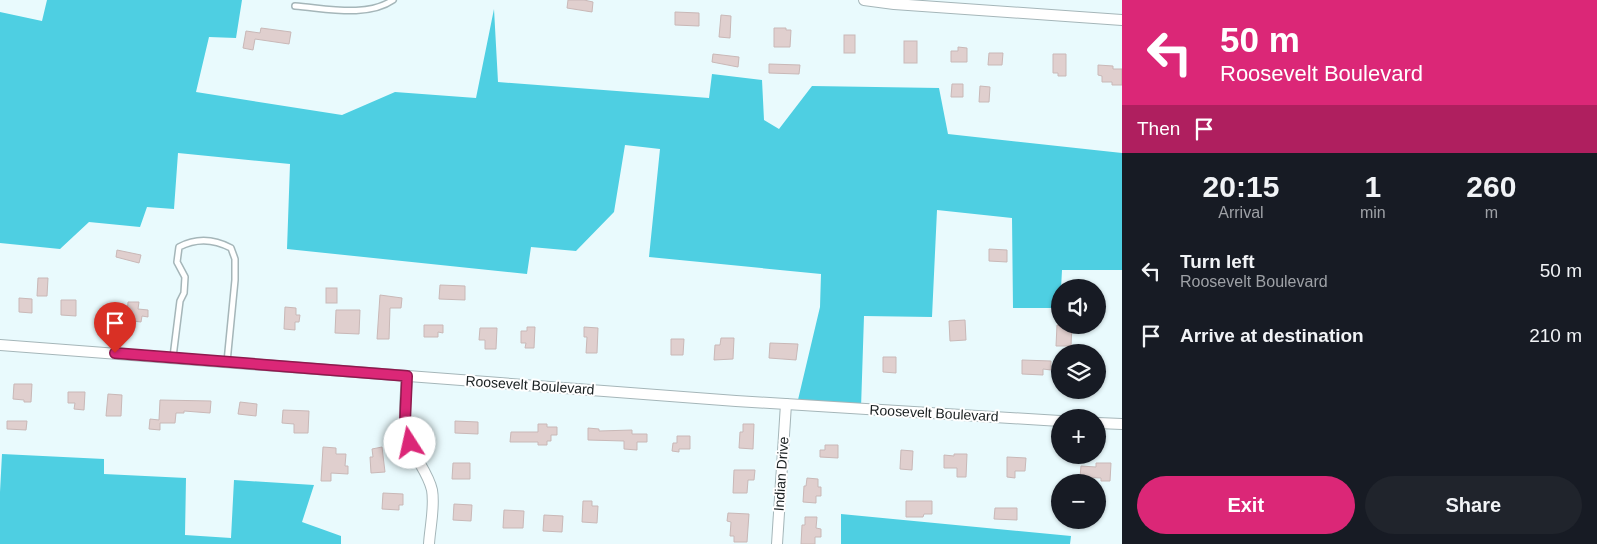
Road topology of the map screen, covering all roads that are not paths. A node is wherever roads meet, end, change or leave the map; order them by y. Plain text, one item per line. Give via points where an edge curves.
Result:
1 (393, 0) edge
2 (864, 0) edge
3 (295, 6) dead end
4 (1122, 20) edge
5 (0, 345) edge
6 (173, 357) junction
7 (227, 362) junction
8 (407, 376) junction
9 (786, 404) junction
10 (1051, 420) edge
11 (1106, 423) edge
12 (1122, 424) edge
13 (429, 544) edge
14 (777, 544) edge

1 - 3 lane via 366,11
2 - 4 street
5 - 6 street, Roosevelt Boulevard
6 - 7 street, Roosevelt Boulevard
6 - 7 lane via 185,277 177,262 179,247 198,241 218,241 231,248 235,258
7 - 8 street, Roosevelt Boulevard
8 - 9 street, Roosevelt Boulevard
8 - 13 street via 407,432 432,490
9 - 10 street, Roosevelt Boulevard
9 - 14 street, Indian Drive
11 - 12 street

